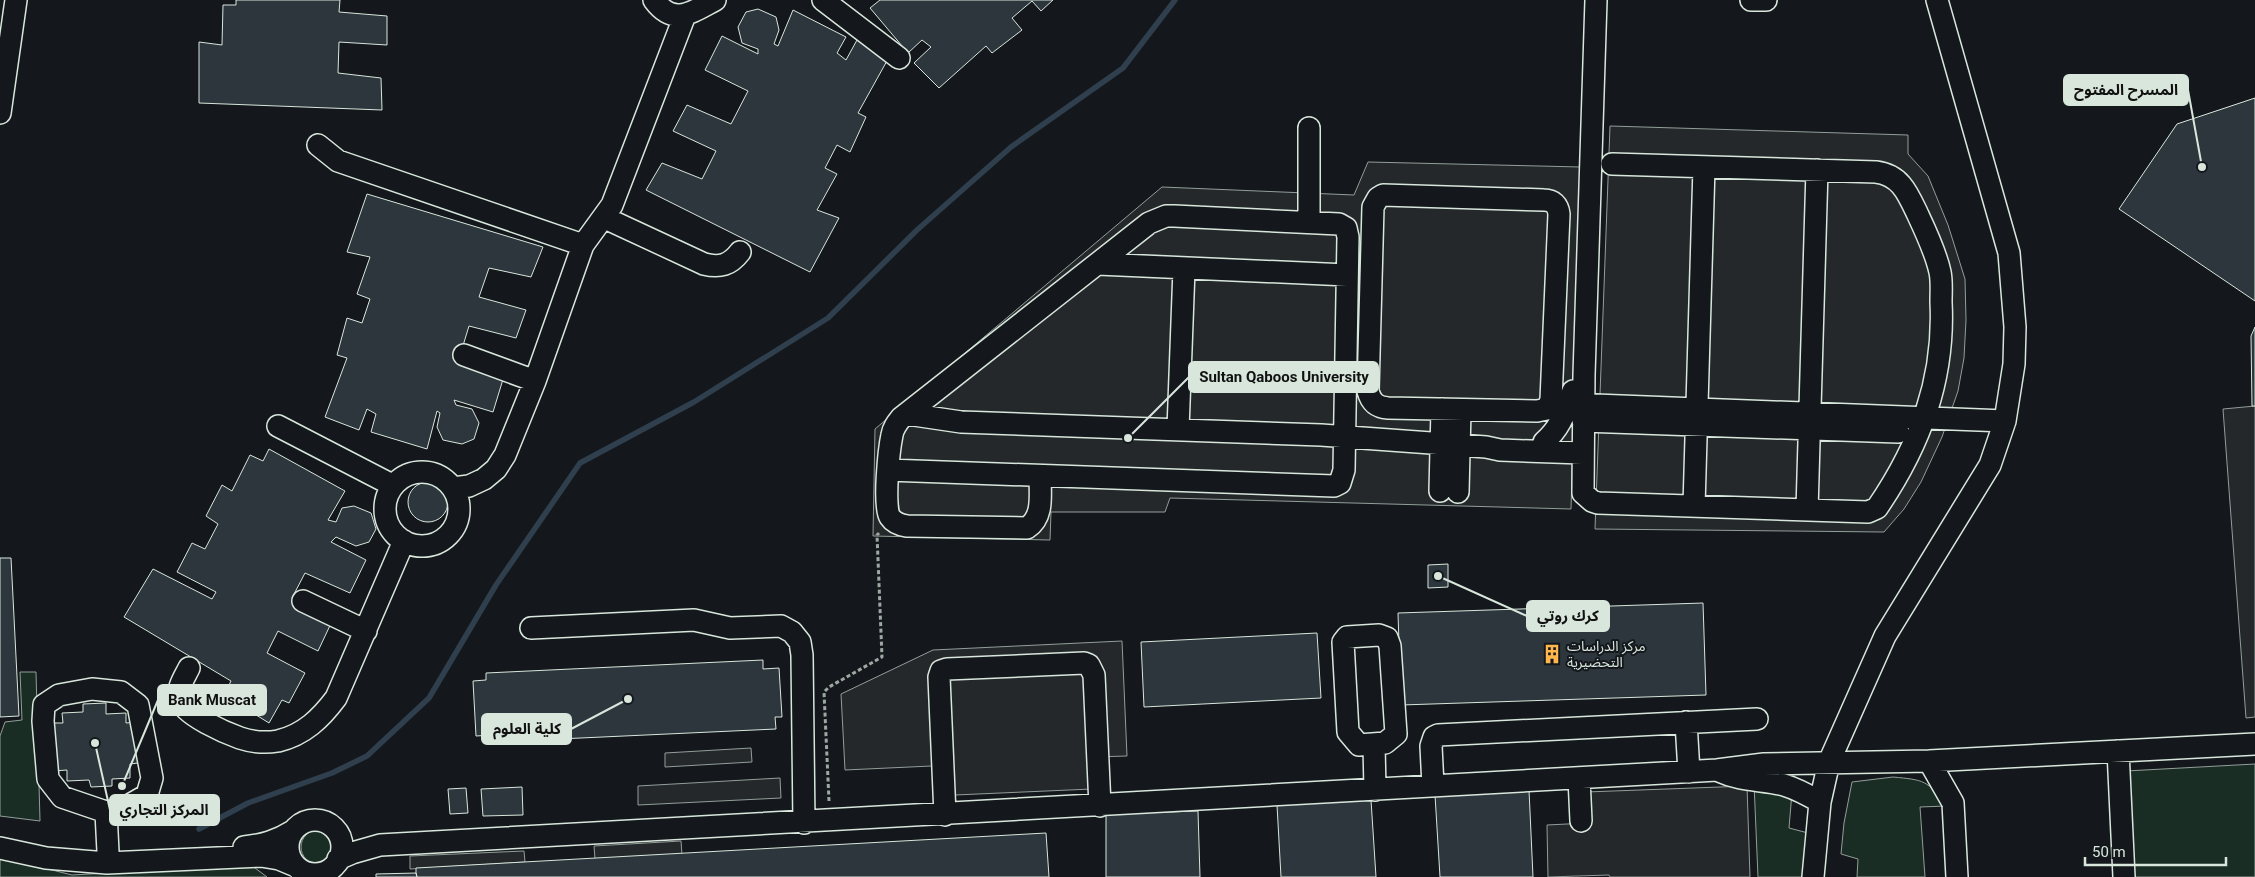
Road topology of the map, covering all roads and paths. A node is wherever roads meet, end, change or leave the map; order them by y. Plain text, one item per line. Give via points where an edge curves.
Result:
1 (16, 0) edge
2 (654, 0) edge
3 (715, 0) edge
4 (1596, 0) edge
5 (1751, 0) edge
6 (1766, 0) edge
7 (1928, 0) edge
8 (1937, 0) edge
9 (1946, 0) edge
10 (830, 2) edge
11 (685, 15) junction
12 (1945, 25) junction
13 (899, 58) dead end
14 (0, 113) edge
15 (1310, 128) dead end
16 (318, 145) dead end
17 (1612, 164) dead end
18 (1704, 166) junction
19 (1816, 170) junction
20 (605, 218) junction
21 (1309, 222) junction
22 (583, 245) junction
23 (740, 252) dead end
24 (1098, 264) junction
25 (1184, 269) junction
26 (1347, 275) junction
27 (464, 355) dead end
28 (535, 381) junction
29 (1451, 409) junction
30 (907, 414) junction
31 (1696, 417) junction
32 (1810, 421) junction
33 (1580, 425) junction
34 (1922, 425) junction
35 (278, 426) dead end
36 (2002, 428) junction
37 (1178, 429) junction
38 (1344, 437) junction
39 (1544, 442) junction
40 (1450, 445) junction
41 (1486, 447) junction
42 (888, 470) junction
43 (1040, 476) junction
44 (392, 485) junction
45 (453, 488) junction
46 (1449, 491) dead end
47 (1694, 506) junction
48 (1807, 510) junction
49 (891, 519) junction
50 (404, 541) junction
51 (302, 601) dead end
52 (531, 628) dead end
53 (366, 631) junction
54 (189, 668) dead end
55 (1757, 719) dead end
56 (1686, 722) junction
57 (2255, 744) edge
58 (1374, 745) junction
59 (2118, 751) junction
60 (1929, 761) junction
61 (1829, 762) junction
62 (1717, 770) junction
63 (1689, 772) junction
64 (1579, 778) junction
65 (1433, 786) junction
66 (1376, 790) junction
67 (1820, 802) junction
68 (1100, 806) junction
69 (829, 809) dead end
70 (106, 812) junction
71 (945, 814) junction
72 (1581, 821) dead end
73 (804, 823) junction
74 (293, 831) junction
75 (336, 831) junction
76 (0, 837) edge
77 (380, 845) junction
78 (0, 848) edge
79 (108, 852) junction
80 (338, 859) junction
81 (309, 872) edge
82 (1813, 877) edge
83 (1957, 877) edge
84 (2124, 877) edge

1 - 14 lane
2 - 11 lane via 673,16
3 - 11 lane
4 - 33 lane
5 - 6 lane
7 - 12 lane
8 - 12 lane
9 - 12 lane
10 - 13 lane
11 - 20 lane
12 - 36 lane via 2009,253 2015,327 2014,364
15 - 21 lane
16 - 22 lane via 338,161
17 - 18 lane
18 - 19 lane
18 - 31 lane
19 - 32 lane
19 - 34 lane via 1876,172 1894,177 1907,191 1922,223 1940,272 1942,320 1937,368
20 - 22 lane
20 - 23 lane via 714,267 725,266
21 - 24 lane via 1166,216 1149,223
21 - 26 lane via 1339,224 1346,228
22 - 28 lane
24 - 25 lane
24 - 30 lane
25 - 26 lane
25 - 37 lane
26 - 38 lane
27 - 28 lane
28 - 45 lane via 505,455 496,469 476,482
29 - 29 lane via 1542,411 1550,405 1559,214 1553,202 1388,196 1375,202 1370,398 1380,408
29 - 40 lane
30 - 37 lane via 961,422
30 - 42 lane via 895,425 892,433
31 - 32 lane
31 - 33 lane
31 - 47 lane
32 - 34 lane
32 - 48 lane
33 - 39 lane
33 - 39 lane via 1558,428
33 - 41 lane via 1500,450
33 - 47 lane via 1582,487 1586,497 1592,501
34 - 36 lane
34 - 48 lane via 1877,508 1868,512
35 - 44 lane
36 - 61 lane via 1990,465 1885,636
37 - 38 lane
38 - 40 lane
38 - 43 lane via 1344,477 1334,486
39 - 41 lane via 1500,442
40 - 41 lane
40 - 46 lane
42 - 43 lane
42 - 49 lane via 887,511
43 - 49 lane via 1039,516 1027,528 907,526
44 - 45 lane via 403,476 430,472
44 - 50 lane via 384,509 387,522
45 - 50 lane via 459,515 454,528 431,545 417,546
47 - 48 lane
49 - 69 path via 877,535 882,657 824,692
50 - 53 lane
51 - 53 lane
52 - 73 lane via 694,620 730,628 781,626 792,632 800,642 802,655
53 - 54 lane via 336,698 325,713 295,735 277,741 258,742 240,738 190,714 179,699 179,689
55 - 56 lane
56 - 63 lane
56 - 65 lane via 1438,735 1431,746
57 - 59 lane
58 - 58 lane via 1385,743 1396,734 1390,646 1387,638 1379,635 1347,637 1343,651 1348,732 1358,745
58 - 66 lane
59 - 60 lane
59 - 84 lane
60 - 61 lane
60 - 83 lane via 1953,803
61 - 62 lane via 1749,765
61 - 67 lane
62 - 63 lane
62 - 67 lane via 1748,781 1784,785
63 - 64 lane
64 - 65 lane
64 - 72 lane
65 - 66 lane
66 - 68 lane
67 - 82 lane
68 - 71 lane
68 - 71 lane via 1094,675 1089,665 947,669 941,671 939,677
70 - 70 lane via 121,810 147,795 152,778 138,705 121,692 92,689 59,695 44,704 48,779 62,797
70 - 79 lane
71 - 73 lane
73 - 77 lane
74 - 75 lane via 309,820 320,820
74 - 79 lane via 261,846
74 - 81 lane via 289,840 290,858
75 - 77 lane
75 - 80 lane via 341,840
76 - 79 lane via 49,848
77 - 80 lane
78 - 81 lane via 76,862 107,863 261,856 279,859
80 - 81 lane via 324,872

